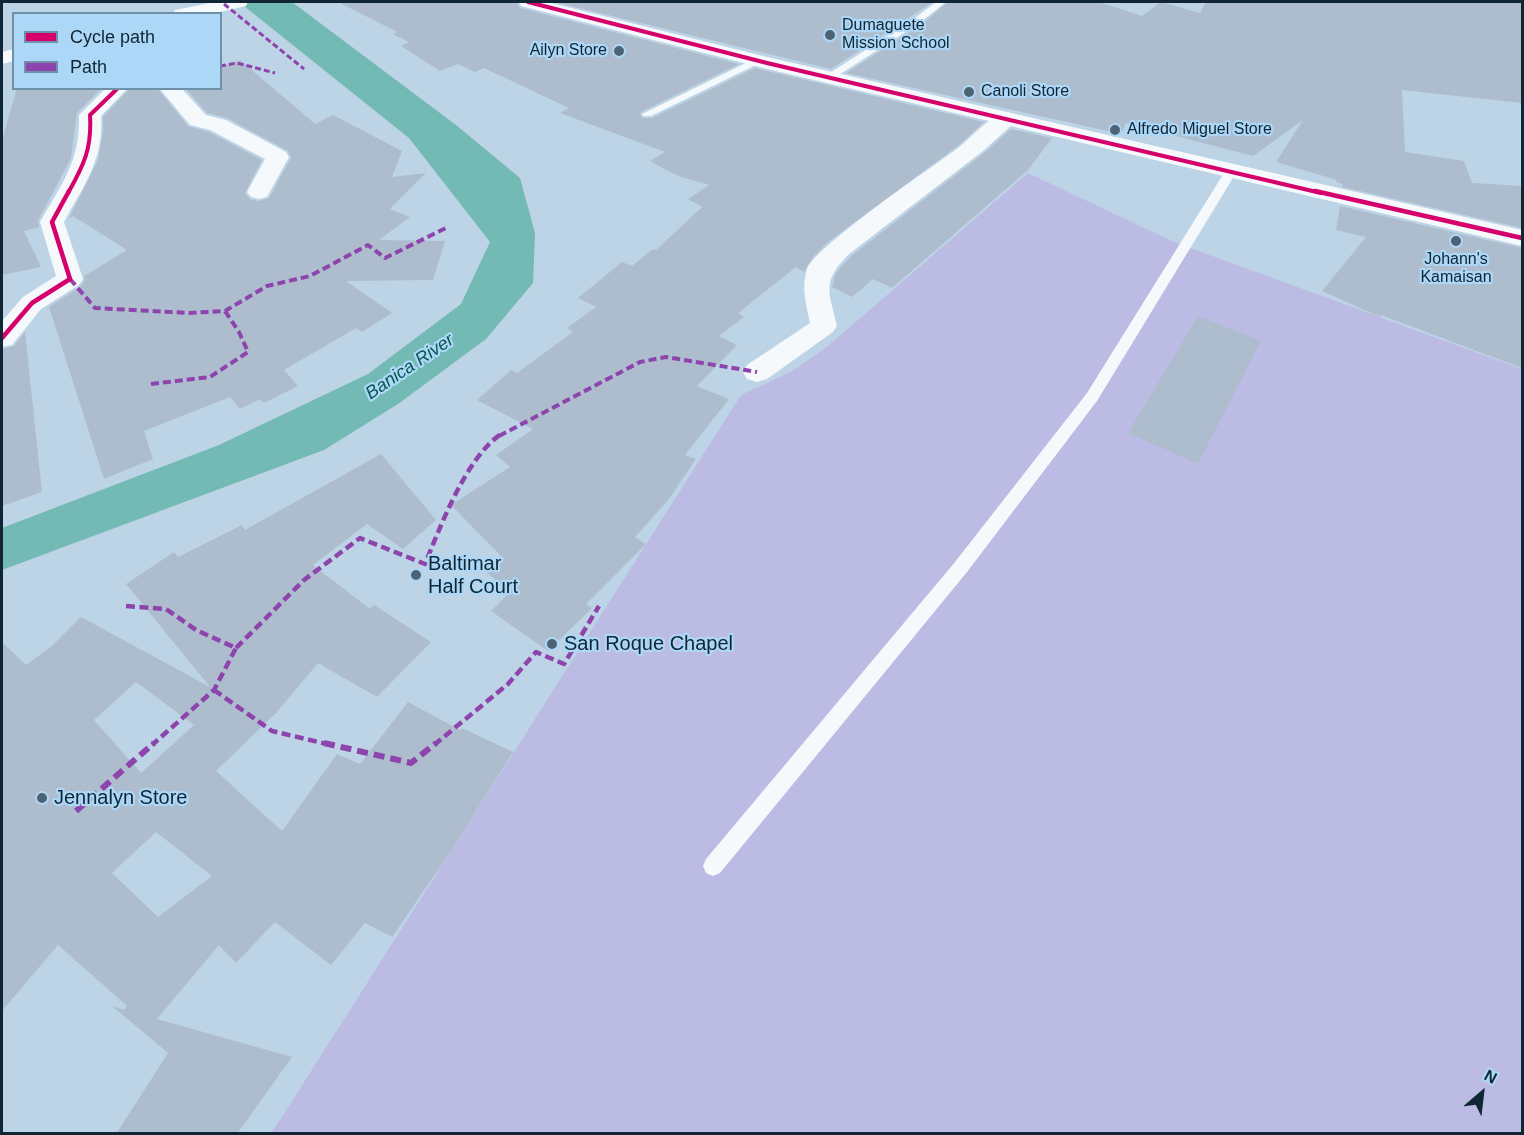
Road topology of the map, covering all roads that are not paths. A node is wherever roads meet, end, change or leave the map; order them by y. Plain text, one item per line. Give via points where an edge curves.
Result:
1 (235, 2) edge
2 (528, 2) edge
3 (941, 2) edge
4 (191, 12) edge
5 (756, 61) junction
6 (826, 78) junction
7 (116, 90) edge
8 (171, 90) edge
9 (646, 114) dead end
10 (1005, 119) junction
11 (1230, 172) junction
12 (259, 192) dead end
13 (1522, 238) edge
14 (2, 338) edge
15 (757, 372) dead end
16 (713, 866) dead end

1 - 4 street
2 - 5 street
3 - 6 lane
5 - 6 street
5 - 9 lane
6 - 10 street
7 - 14 street via 90,115 86,161 52,222 70,279 32,303
8 - 12 street via 198,120 218,125 278,157
10 - 11 street
10 - 15 street via 820,268 816,292 824,326
11 - 13 street
11 - 16 lane via 1092,397 961,567

